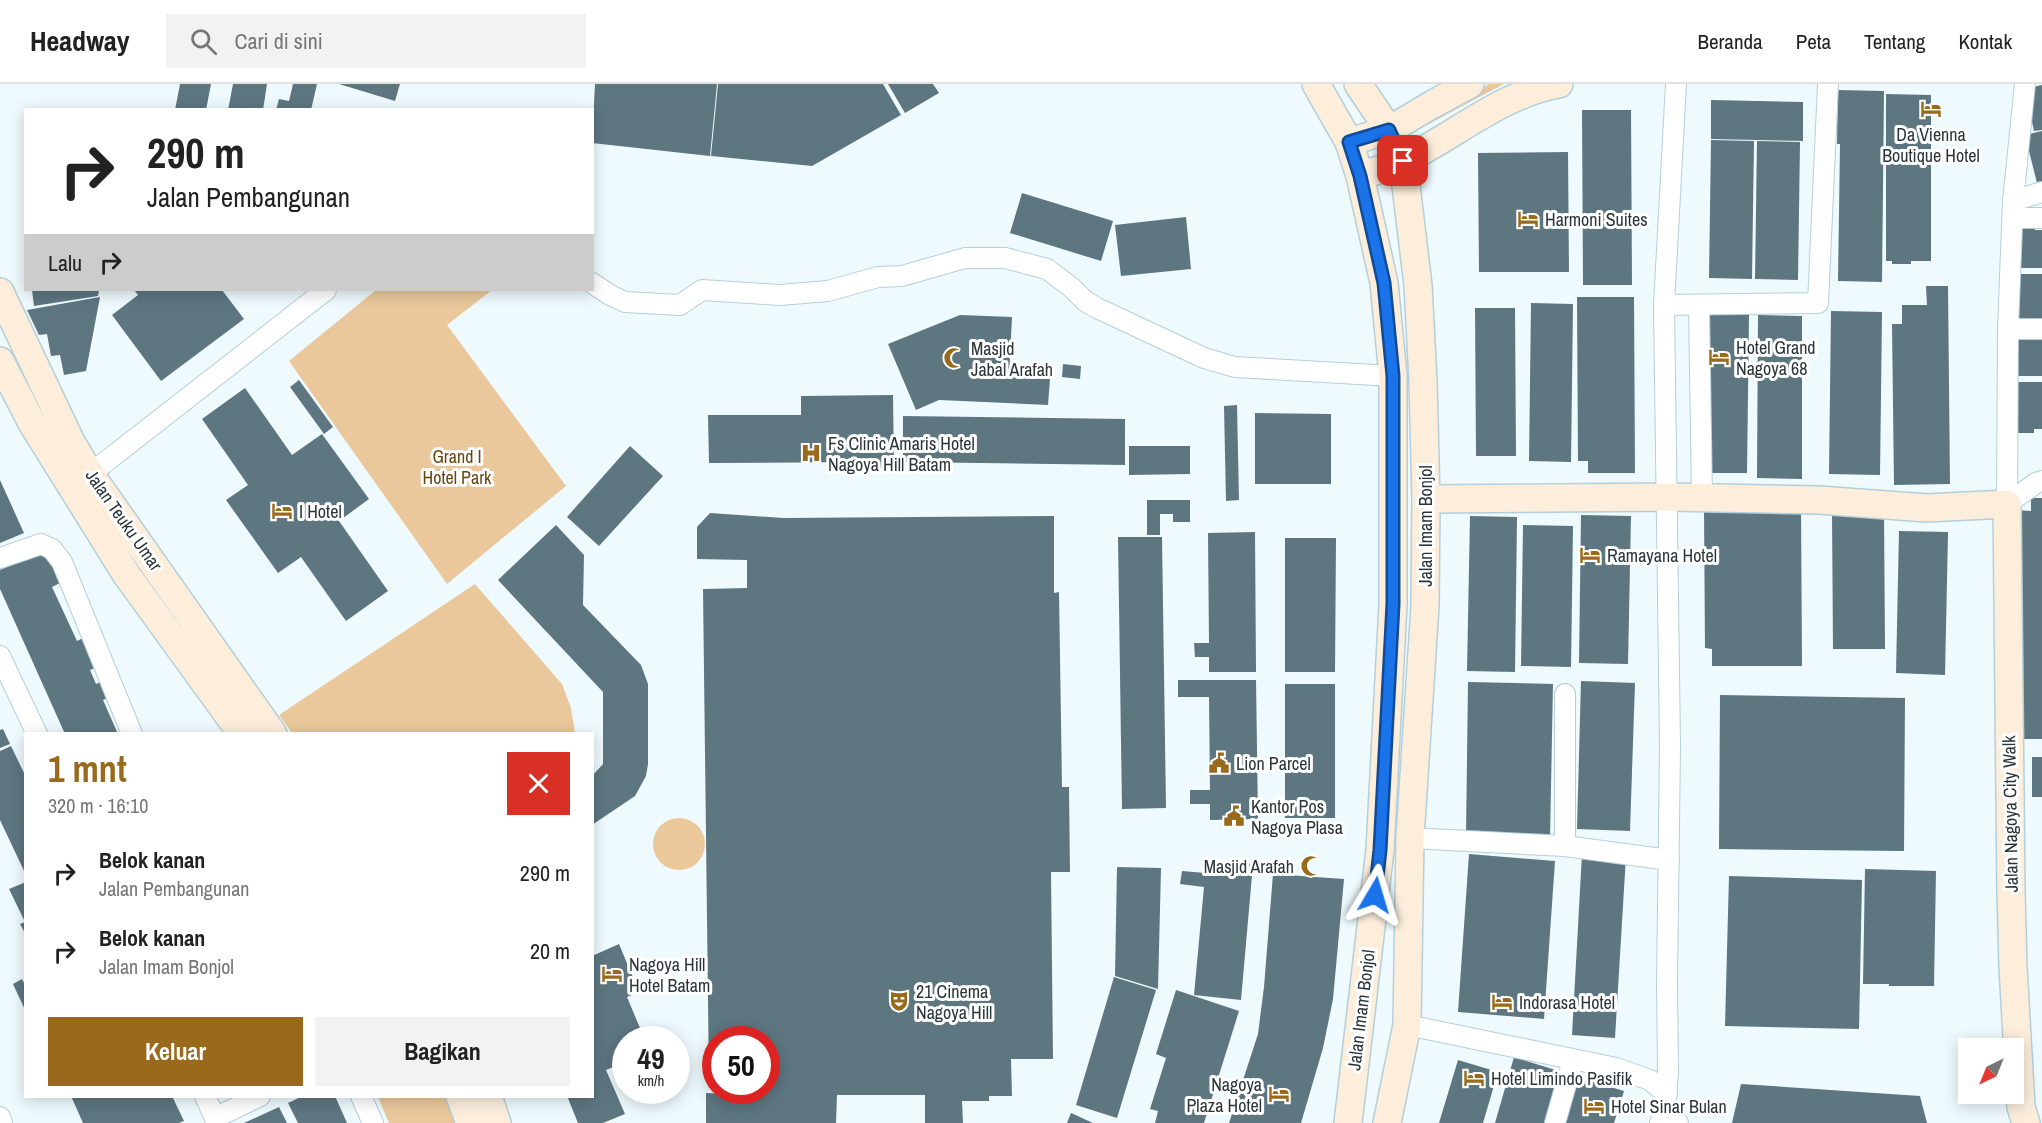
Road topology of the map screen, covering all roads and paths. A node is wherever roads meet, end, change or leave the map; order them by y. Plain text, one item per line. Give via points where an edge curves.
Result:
1 (1316, 84) edge
2 (1359, 84) edge
3 (1470, 84) edge
4 (1559, 84) edge
5 (1676, 84) edge
6 (1828, 84) edge
7 (2025, 84) edge
8 (1389, 130) junction
9 (1349, 142) junction
10 (1403, 161) junction
11 (1360, 176) junction
12 (2042, 192) edge
13 (2013, 210) junction
14 (2042, 218) edge
15 (594, 284) edge
16 (325, 291) edge
17 (0, 292) edge
18 (1664, 305) junction
19 (1699, 305) junction
20 (2008, 329) junction
21 (2042, 329) edge
22 (0, 361) edge
23 (1393, 376) junction
24 (90, 474) junction
25 (2042, 482) edge
26 (1668, 497) junction
27 (1702, 498) junction
28 (1426, 499) junction
29 (2007, 504) junction
30 (0, 558) edge
31 (1393, 604) junction
32 (1425, 606) junction
33 (0, 656) edge
34 (1565, 693) dead end
35 (35, 732) edge
36 (131, 732) edge
37 (241, 732) edge
38 (272, 732) edge
39 (1410, 838) junction
40 (1565, 846) junction
41 (1669, 860) junction
42 (1407, 1025) junction
43 (1573, 1060) junction
44 (206, 1098) edge
45 (256, 1098) edge
46 (362, 1098) edge
47 (461, 1098) edge
48 (489, 1098) edge
49 (1668, 1113) edge
50 (0, 1117) edge
51 (216, 1120) edge
52 (2, 1123) edge
53 (373, 1123) edge
54 (470, 1123) edge
55 (497, 1123) edge
56 (1348, 1123) edge
57 (1387, 1123) edge
58 (1555, 1123) edge
59 (2026, 1123) edge

1 - 9 main road, Jalan Imam Bonjol
2 - 8 main road, Jalan Imam Bonjol
3 - 8 main road
4 - 10 main road via 1536,89 1489,111
5 - 18 street
6 - 19 street via 1818,303
7 - 13 street
8 - 9 main road
8 - 10 main road, Jalan Imam Bonjol
9 - 11 main road, Jalan Imam Bonjol
10 - 11 main road
10 - 28 main road, Jalan Imam Bonjol via 1418,285
11 - 23 main road, Jalan Imam Bonjol via 1384,283
12 - 13 street
13 - 14 street
13 - 20 street
15 - 23 street via 625,302 680,305 702,290 780,295 828,291 965,258 1005,258 1047,269 1097,308 1204,358 1235,367
16 - 24 street
17 - 24 main road, Jalan Teuku Umar
18 - 19 street
18 - 26 street
19 - 27 street
20 - 21 street
20 - 29 street
22 - 37 main road, Jalan Teuku Umar via 32,423 126,574
23 - 31 main road, Jalan Imam Bonjol
24 - 38 main road, Jalan Teuku Umar
25 - 29 street
26 - 27 main road
26 - 28 main road
26 - 41 street
27 - 29 main road via 1820,500 1927,508
28 - 32 main road, Jalan Imam Bonjol
29 - 59 main road, Jalan Nagoya City Walk via 2013,968 2021,1107
30 - 36 street via 41,544 52,549 62,562
31 - 32 main road
31 - 56 main road, Jalan Imam Bonjol via 1380,850
32 - 39 main road, Jalan Imam Bonjol
33 - 35 street
34 - 40 street
39 - 40 street
39 - 42 main road, Jalan Imam Bonjol
40 - 41 street
41 - 49 street
42 - 43 street
42 - 57 main road, Jalan Imam Bonjol
43 - 49 street via 1650,1080
43 - 58 street
44 - 51 street
45 - 51 street
46 - 53 street
47 - 54 main road
48 - 55 main road
50 - 52 street

